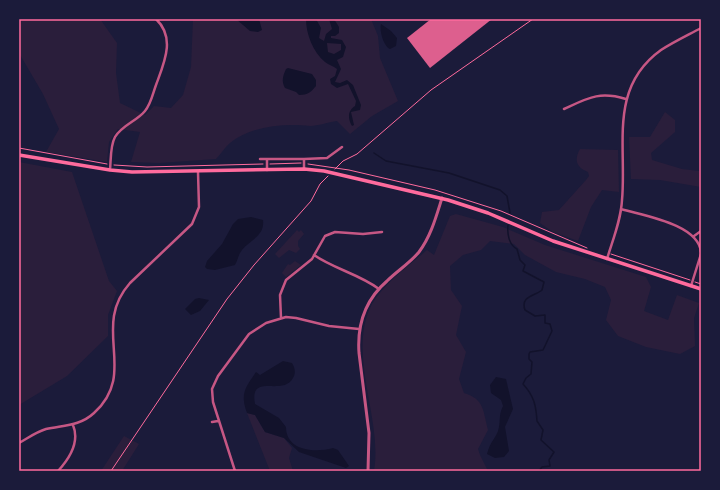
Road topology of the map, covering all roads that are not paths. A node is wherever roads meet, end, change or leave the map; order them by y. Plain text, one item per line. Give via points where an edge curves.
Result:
1 (156, 19) edge
2 (701, 28) edge
3 (626, 100) junction
4 (564, 109) dead end
5 (342, 147) dead end
6 (19, 155) edge
7 (260, 159) dead end
8 (267, 159) junction
9 (304, 159) junction
10 (304, 169) junction
11 (110, 170) junction
12 (267, 170) junction
13 (198, 172) junction
14 (442, 198) junction
15 (621, 209) junction
16 (701, 231) edge
17 (382, 232) dead end
18 (694, 236) junction
19 (701, 253) edge
20 (314, 255) junction
21 (607, 259) junction
22 (691, 286) junction
23 (379, 289) junction
24 (701, 290) edge
25 (281, 318) junction
26 (359, 329) junction
27 (218, 420) junction
28 (212, 422) dead end
29 (73, 425) junction
30 (19, 443) edge
31 (58, 471) edge
32 (235, 471) edge
33 (368, 471) edge

1 - 11 street via 167,38 166,57 146,110 123,127 115,137
2 - 3 street via 661,50 651,59 635,79
3 - 4 street via 614,95 600,95
3 - 15 street via 622,129
5 - 9 street via 327,158
6 - 11 main road
7 - 8 street
8 - 9 street
8 - 12 street
9 - 10 street
10 - 12 main road
10 - 14 main road via 324,171
11 - 13 main road
12 - 13 main road
13 - 29 street via 199,207 192,224 130,283 115,307 112,325 116,367 115,378 107,397 94,413
14 - 21 main road
14 - 23 street via 426,242 411,260
15 - 18 street via 674,225
15 - 21 street
16 - 18 street
17 - 20 street via 335,232 325,236
18 - 19 street
19 - 22 street
20 - 23 street via 326,263 363,278
20 - 25 street via 286,280 280,295
21 - 22 main road
22 - 24 main road
23 - 26 street via 368,303
25 - 26 street via 296,318 329,326
25 - 27 street via 266,323 248,334 218,376 212,389 212,396
26 - 33 street via 358,353 368,433
27 - 28 street
27 - 32 street
29 - 30 street via 40,431
29 - 31 street via 76,436 74,447

